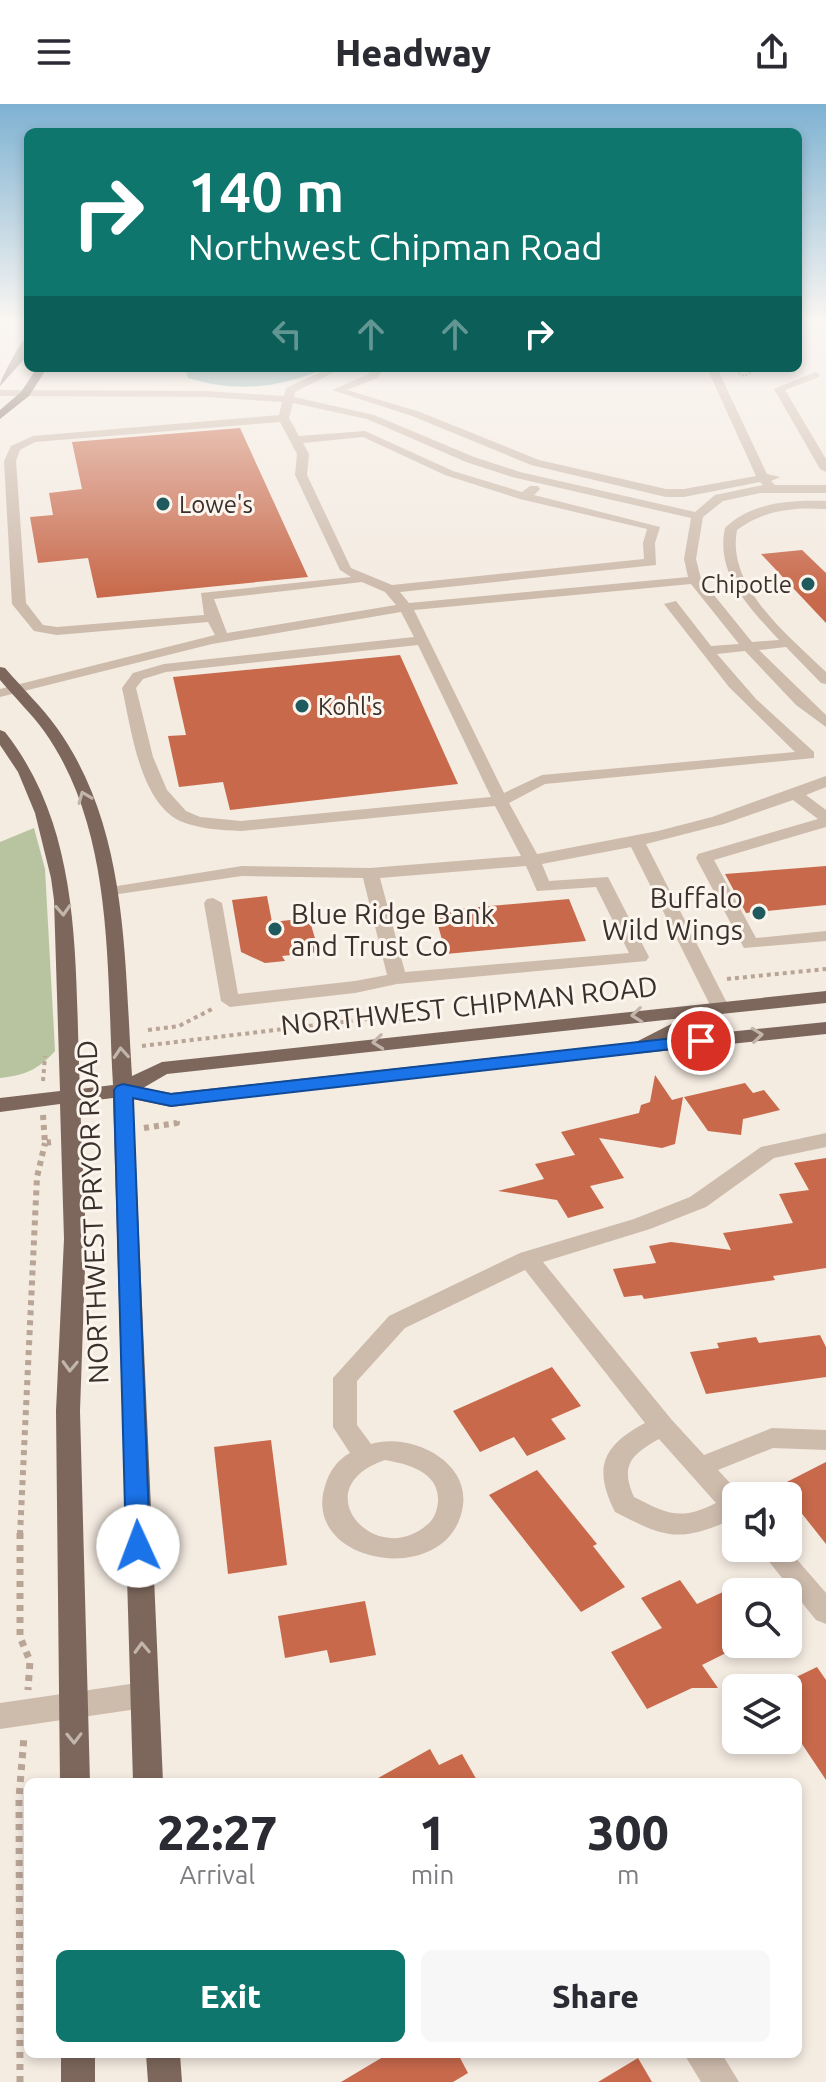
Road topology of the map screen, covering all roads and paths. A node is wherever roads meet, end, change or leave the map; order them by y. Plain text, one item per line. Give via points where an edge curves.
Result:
1 (286, 410) edge
2 (346, 410) edge
3 (404, 410) edge
4 (731, 410) edge
5 (792, 410) edge
6 (284, 418) junction
7 (295, 440) junction
8 (826, 469) edge
9 (826, 478) edge
10 (544, 482) junction
11 (765, 485) junction
12 (826, 489) edge
13 (524, 496) junction
14 (826, 505) edge
15 (777, 507) junction
16 (697, 516) junction
17 (16, 574) junction
18 (0, 576) edge
19 (363, 577) junction
20 (695, 580) junction
21 (390, 589) junction
22 (671, 604) dead end
23 (406, 608) junction
24 (212, 618) junction
25 (223, 638) junction
26 (422, 640) junction
27 (788, 643) junction
28 (749, 647) junction
29 (707, 651) junction
30 (0, 671) edge
31 (826, 680) edge
32 (7, 691) edge
33 (826, 723) edge
34 (0, 735) edge
35 (826, 781) edge
36 (795, 794) junction
37 (500, 801) junction
38 (826, 820) edge
39 (636, 841) junction
40 (533, 858) junction
41 (370, 873) junction
42 (111, 892) junction
43 (213, 903) dead end
44 (826, 936) edge
45 (826, 969) edge
46 (397, 978) junction
47 (707, 981) junction
48 (826, 997) edge
49 (215, 1007) dead end
50 (720, 1007) junction
51 (429, 1020) dead end
52 (826, 1028) edge
53 (148, 1030) dead end
54 (149, 1045) dead end
55 (638, 1047) junction
56 (123, 1090) junction
57 (72, 1097) junction
58 (0, 1105) edge
59 (826, 1140) edge
60 (45, 1143) dead end
61 (528, 1259) junction
62 (662, 1426) junction
63 (826, 1440) edge
64 (366, 1456) junction
65 (702, 1466) junction
66 (722, 1490) edge
67 (722, 1513) edge
68 (783, 1562) edge
69 (826, 1612) edge
70 (144, 1695) junction
71 (74, 1705) junction
72 (13, 1714) edge
73 (75, 1778) edge
74 (148, 1778) edge
75 (78, 2058) edge
76 (163, 2058) edge
77 (704, 2058) edge
78 (20, 2082) edge
79 (78, 2082) edge
80 (165, 2082) edge
81 (722, 2082) edge

1 - 6 street
2 - 10 street via 388,421 479,462
3 - 11 street via 545,466 666,493
4 - 11 street
5 - 8 street
6 - 7 street
6 - 17 street via 22,442 10,461
7 - 13 street via 365,434 449,473
7 - 19 street via 303,454 301,475 346,570
9 - 11 street
10 - 13 street
10 - 16 street
11 - 12 street
11 - 15 street
11 - 16 street via 719,498
13 - 21 street via 654,527 651,562
14 - 15 street
15 - 27 street via 750,512 731,528 729,560
16 - 20 street via 690,559
17 - 18 street
17 - 24 street via 19,604 39,628 57,631
19 - 21 street
19 - 24 street via 206,596
20 - 23 street via 511,593
20 - 28 street
21 - 23 street
22 - 29 street
23 - 25 street
23 - 26 street
24 - 25 street
25 - 32 street
26 - 37 street
26 - 37 street via 164,668 138,676 129,688 153,783 180,814 213,825
27 - 28 street
27 - 31 street
28 - 29 street
28 - 33 street
29 - 37 street via 746,701 809,755 542,780
30 - 32 main road, NORTHWEST PRYOR ROAD
42 -> 32 main road, NORTHWEST PRYOR ROAD via 94,821 74,772 51,730
34 -> 57 main road, NORTHWEST PRYOR ROAD via 38,796 55,850 63,900
35 - 36 street
36 - 38 street
36 - 39 street via 769,806
37 - 40 street
38 - 44 street via 704,858 750,944
39 - 40 street
39 - 47 street
40 - 41 street
40 - 46 street via 543,887 602,881 640,957
41 - 42 street via 263,870 200,875
41 - 46 street
56 -> 42 main road, NORTHWEST PRYOR ROAD
43 - 46 street via 230,1001
45 - 47 path
47 - 50 street
48 - 50 main road, NORTHWEST CHIPMAN ROAD
49 - 53 path via 179,1026
50 - 55 main road
50 -> 56 main road, NORTHWEST CHIPMAN ROAD via 162,1068
51 - 54 path via 376,1018
55 -> 52 main road, NORTHWEST CHIPMAN ROAD
55 - 56 main road, NORTHWEST CHIPMAN ROAD via 171,1100
56 - 57 main road, NORTHWEST CHIPMAN ROAD
70 -> 56 main road, NORTHWEST PRYOR ROAD
57 - 58 main road, NORTHWEST CHIPMAN ROAD
57 -> 71 main road, NORTHWEST PRYOR ROAD via 75,1239 68,1411
59 - 61 street via 768,1152 698,1202
60 - 72 path via 37,1177 20,1495 20,1637 30,1661
61 - 62 street
61 - 64 street via 397,1322 345,1378 345,1427
62 - 65 street
62 - 67 street via 621,1454 614,1475 624,1504 662,1525 697,1526
63 - 65 street via 772,1438
64 - 64 street via 346,1471 335,1492 335,1508 352,1536 387,1549 424,1541 439,1529 452,1498 438,1467 404,1451
65 - 66 street
68 - 69 street
70 - 71 street
70 - 74 main road, NORTHWEST PRYOR ROAD
71 - 72 street
71 -> 73 main road, NORTHWEST PRYOR ROAD
72 - 78 path via 19,1798
75 - 79 main road
76 - 80 main road
77 - 81 street

